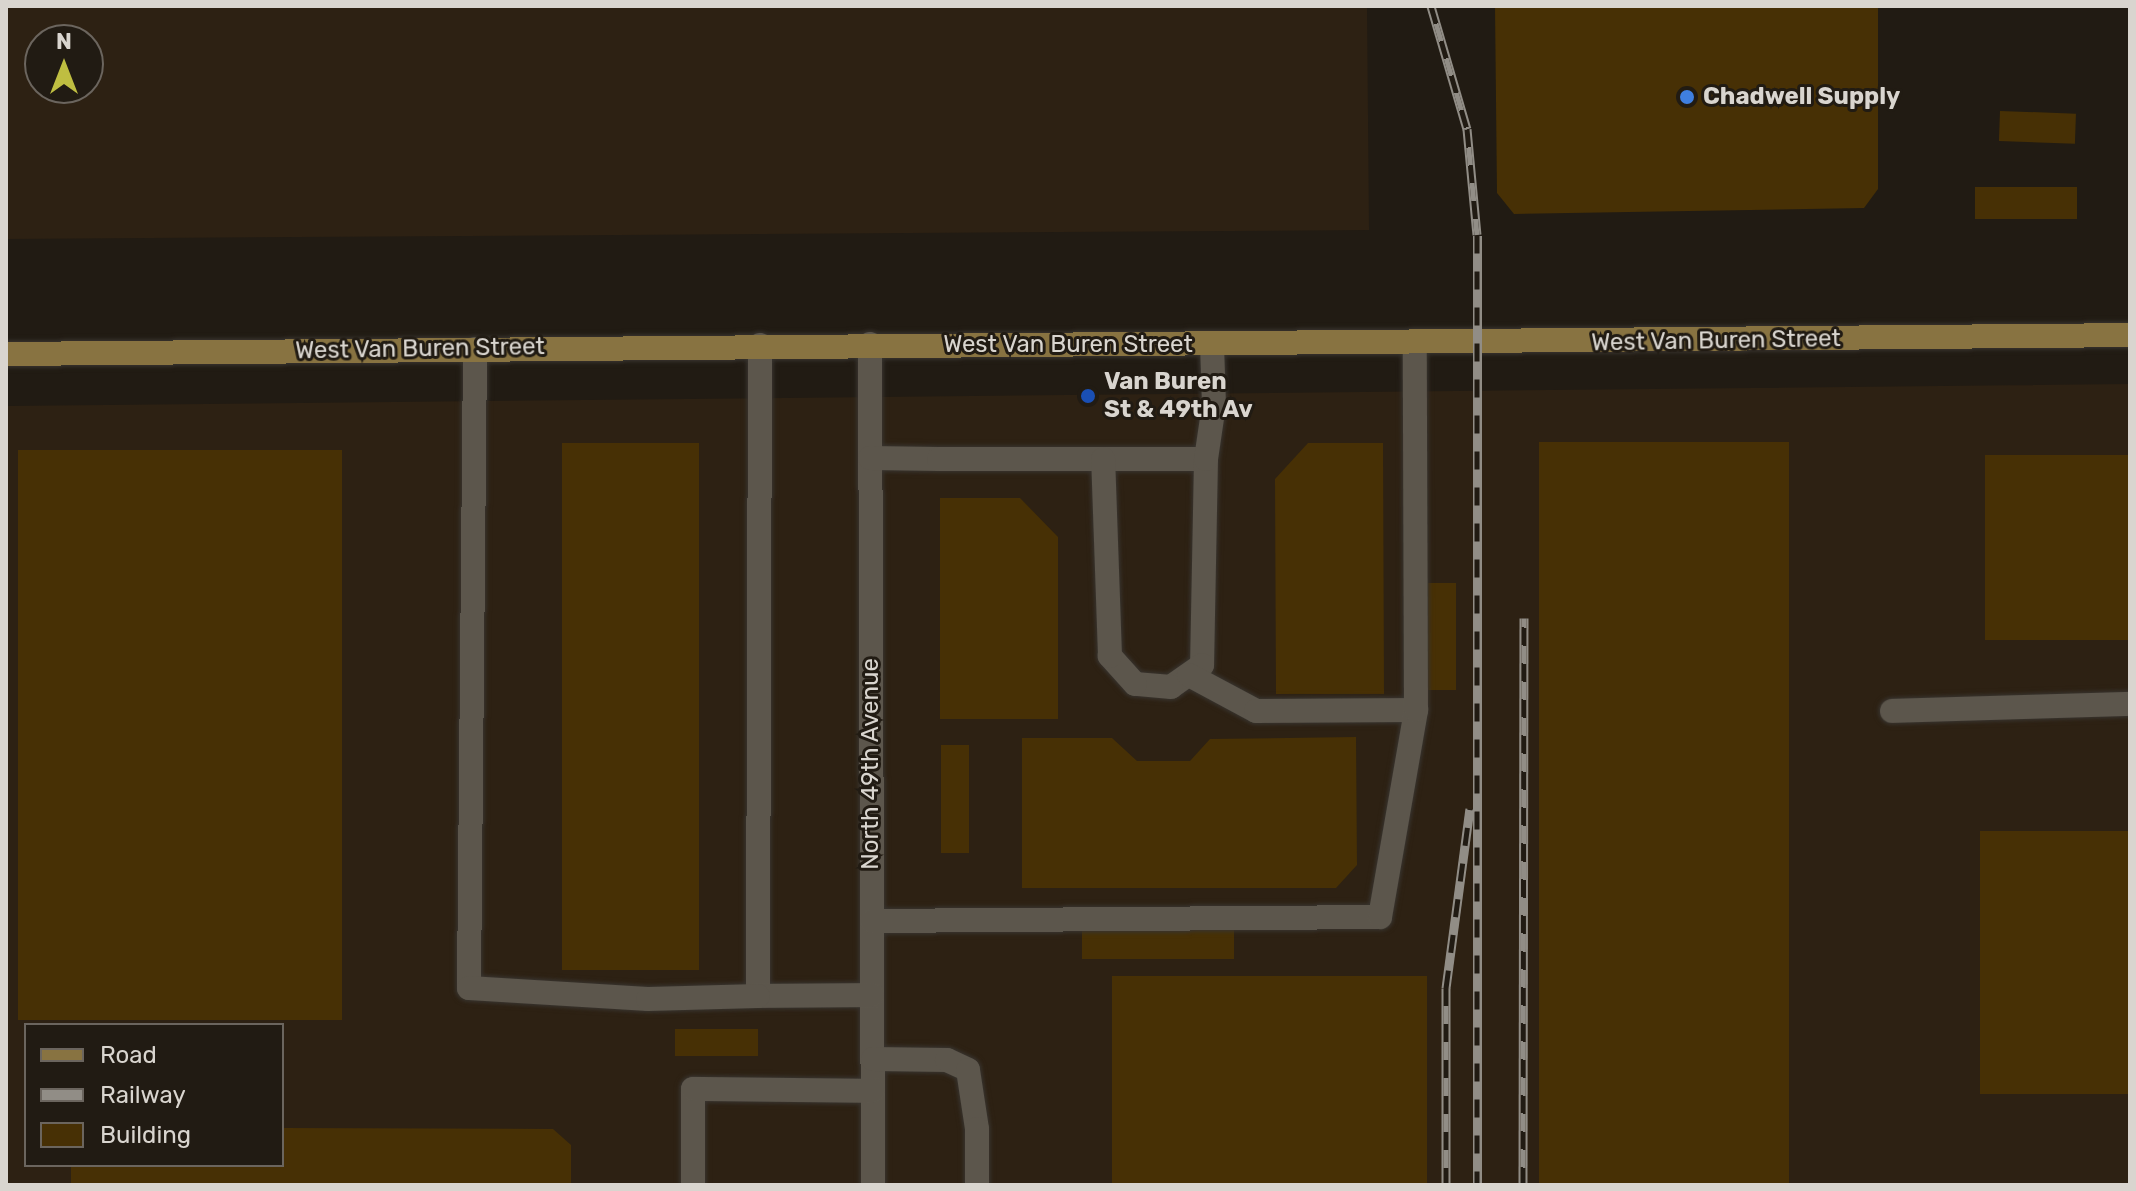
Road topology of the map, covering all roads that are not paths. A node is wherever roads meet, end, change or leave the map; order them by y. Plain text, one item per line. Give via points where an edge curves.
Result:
1 (2130, 335) edge
2 (870, 344) junction
3 (760, 345) junction
4 (1212, 345) junction
5 (1415, 345) junction
6 (475, 349) junction
7 (6, 354) edge
8 (870, 458) junction
9 (1103, 459) junction
10 (1206, 459) junction
11 (1189, 675) junction
12 (2130, 704) edge
13 (1416, 710) junction
14 (1892, 711) dead end
15 (872, 921) junction
16 (872, 995) junction
17 (758, 996) junction
18 (873, 1059) junction
19 (873, 1091) junction
20 (693, 1185) edge
21 (873, 1185) edge
22 (977, 1185) edge

1 - 5 main road, West Van Buren Street
2 - 3 main road, West Van Buren Street
2 - 4 main road, West Van Buren Street
2 - 8 street, North 49th Avenue
3 - 6 main road, West Van Buren Street
3 - 17 street
4 - 5 main road, West Van Buren Street
4 - 10 street via 1214,405
5 - 13 street
6 - 7 main road, West Van Buren Street
6 - 17 street via 469,988 648,999
8 - 9 street
8 - 15 street, North 49th Avenue
9 - 10 street
9 - 11 street via 1110,656 1135,684 1171,687
10 - 11 street via 1202,665
11 - 13 street via 1256,711
12 - 14 street
13 - 15 street via 1380,917
15 - 16 street, North 49th Avenue
16 - 17 street
16 - 18 street, North 49th Avenue
18 - 19 street, North 49th Avenue
18 - 22 street via 947,1060 968,1070 977,1129
19 - 20 street via 693,1089
19 - 21 street, North 49th Avenue

